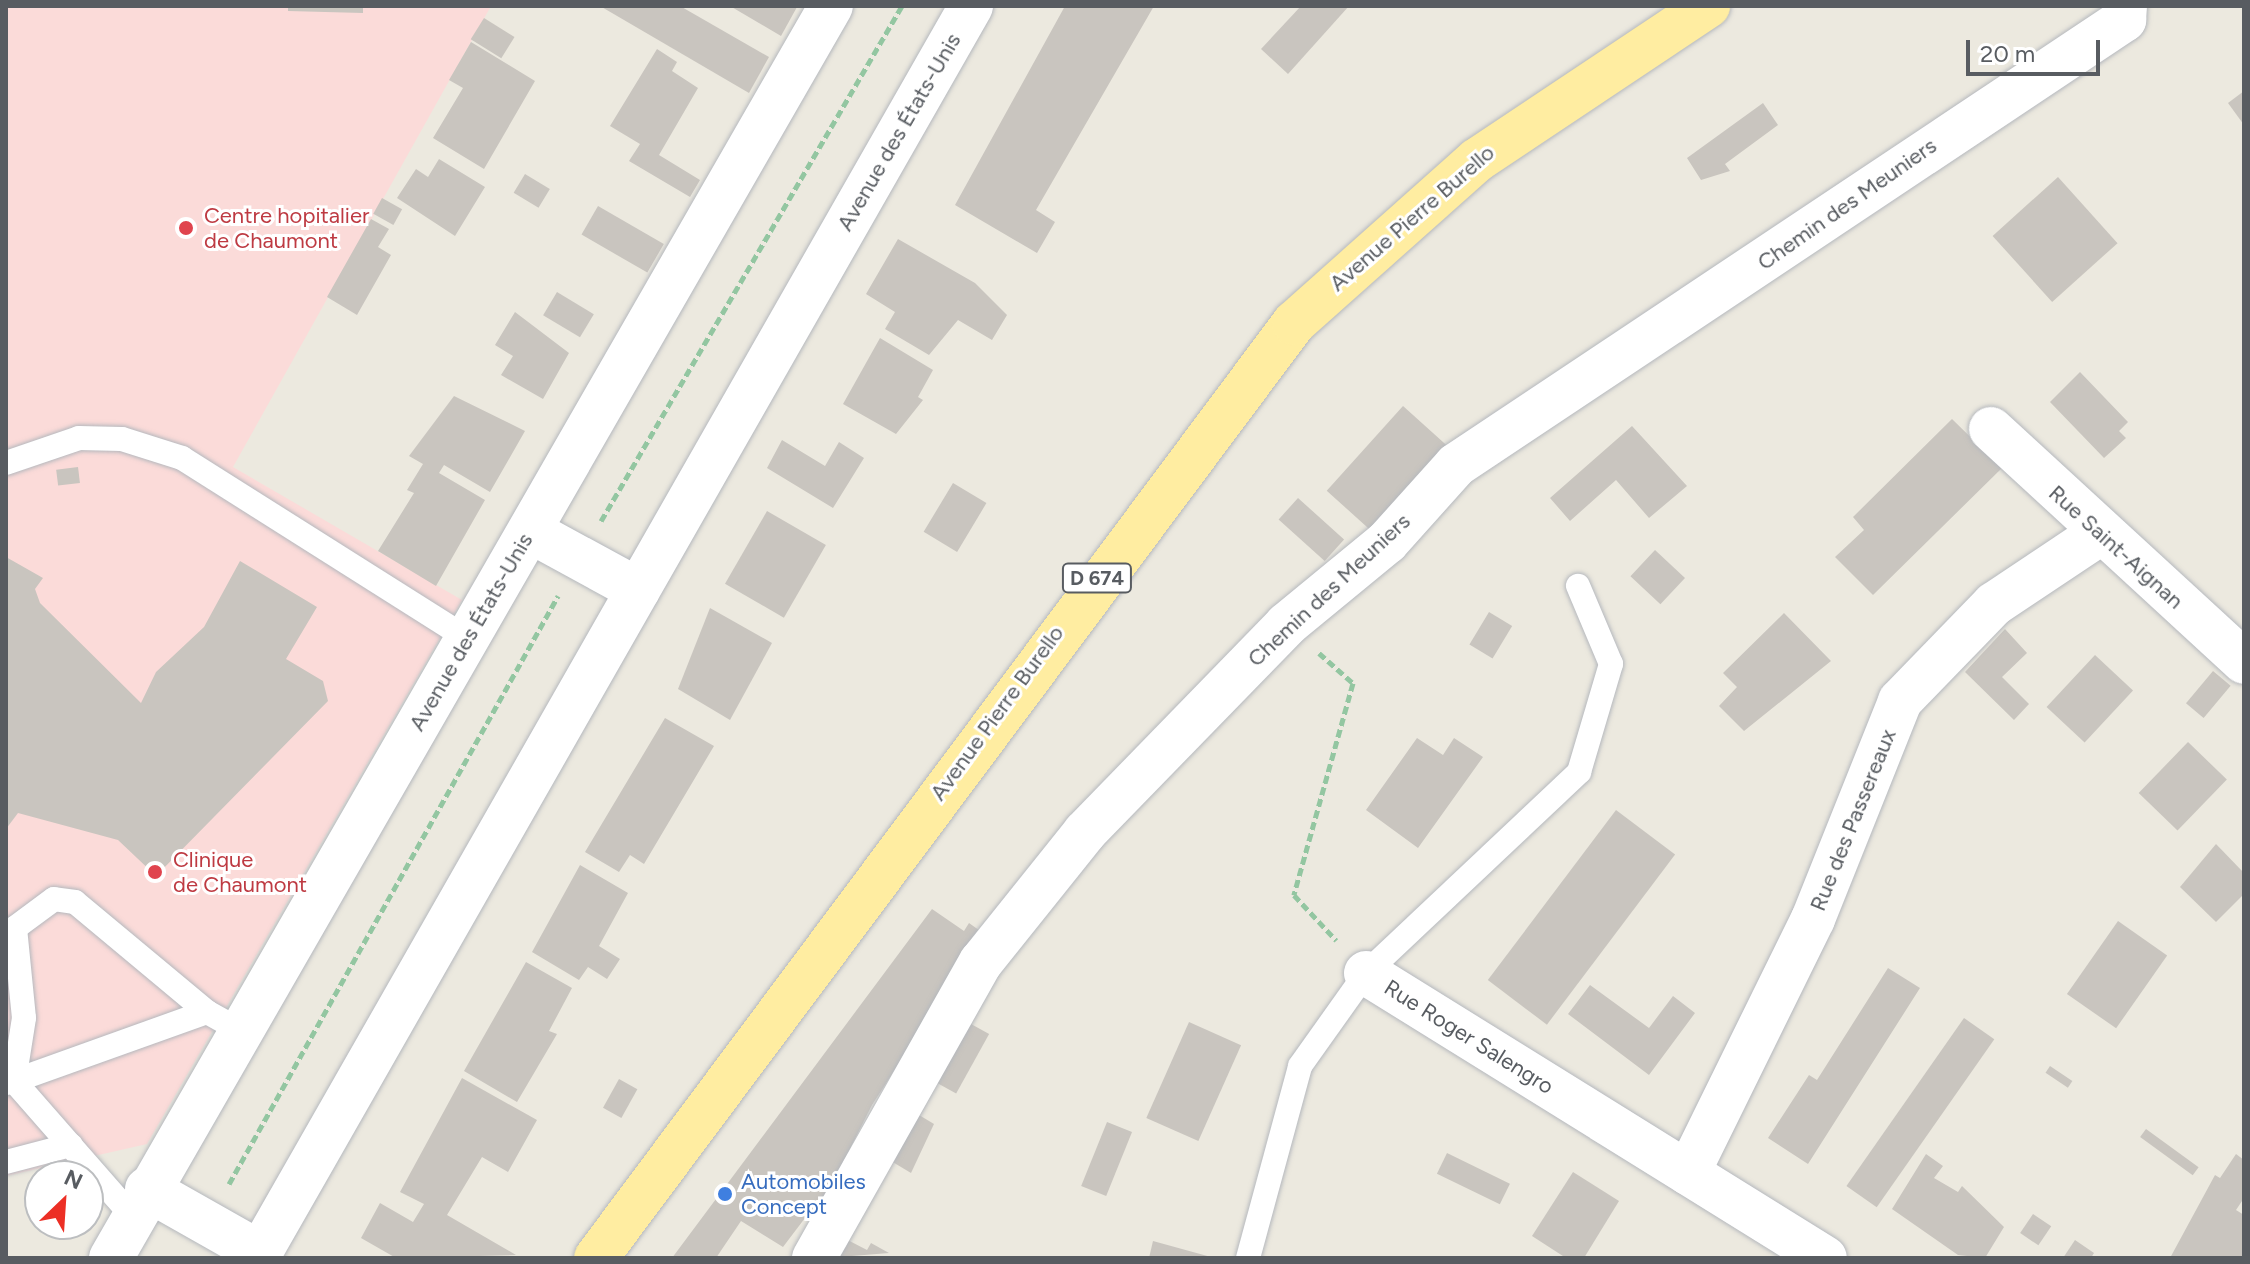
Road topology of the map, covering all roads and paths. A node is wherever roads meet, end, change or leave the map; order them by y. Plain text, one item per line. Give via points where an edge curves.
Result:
1 (831, 6) edge
2 (902, 6) edge
3 (971, 6) edge
4 (1708, 6) edge
5 (2125, 6) edge
6 (1991, 429) dead end
7 (6, 463) edge
8 (530, 531) junction
9 (2099, 534) junction
10 (580, 558) junction
11 (1578, 586) dead end
12 (638, 590) junction
13 (1286, 625) junction
14 (467, 638) junction
15 (2244, 662) edge
16 (1366, 973) junction
17 (222, 1020) junction
18 (10, 1082) edge
19 (71, 1145) junction
20 (6, 1162) edge
21 (1688, 1173) junction
22 (140, 1203) junction
23 (206, 1224) junction
24 (258, 1256) edge
25 (111, 1258) edge
26 (596, 1258) edge
27 (814, 1258) edge
28 (1248, 1258) edge
29 (1825, 1258) edge

1 - 8 street, Avenue des États-Unis
2 - 10 path
3 - 12 street, Avenue des États-Unis
4 - 26 main road, Avenue Pierre Burello / D 674 via 1477,160 1294,323 1206,431
5 - 13 street, Chemin des Meuniers via 2124,20 1456,465 1387,542
6 - 9 street, Rue Saint-Aignan
7 - 14 lane via 79,438 122,439 182,458
8 - 10 street
8 - 14 street, Avenue des États-Unis
9 - 15 street, Rue Saint-Aignan
9 - 21 street, Rue des Passereaux via 1994,604 1900,701 1813,919
10 - 12 street
10 - 23 path
11 - 16 lane, Rue Roger Salengro via 1611,664 1579,772
12 - 24 street, Avenue des États-Unis
13 - 16 path via 1353,683 1294,895
13 - 27 street, Chemin des Meuniers via 1085,832 981,962
14 - 17 street, Avenue des États-Unis
16 - 21 street, Rue Roger Salengro
16 - 28 lane via 1300,1066
17 - 18 lane
17 - 18 lane via 75,902 54,899 15,928 24,1018
17 - 22 street, Avenue des États-Unis
18 - 19 lane
19 - 20 lane
19 - 22 lane
21 - 29 street, Rue Roger Salengro
22 - 23 street
22 - 25 street, Avenue des États-Unis
23 - 24 street

